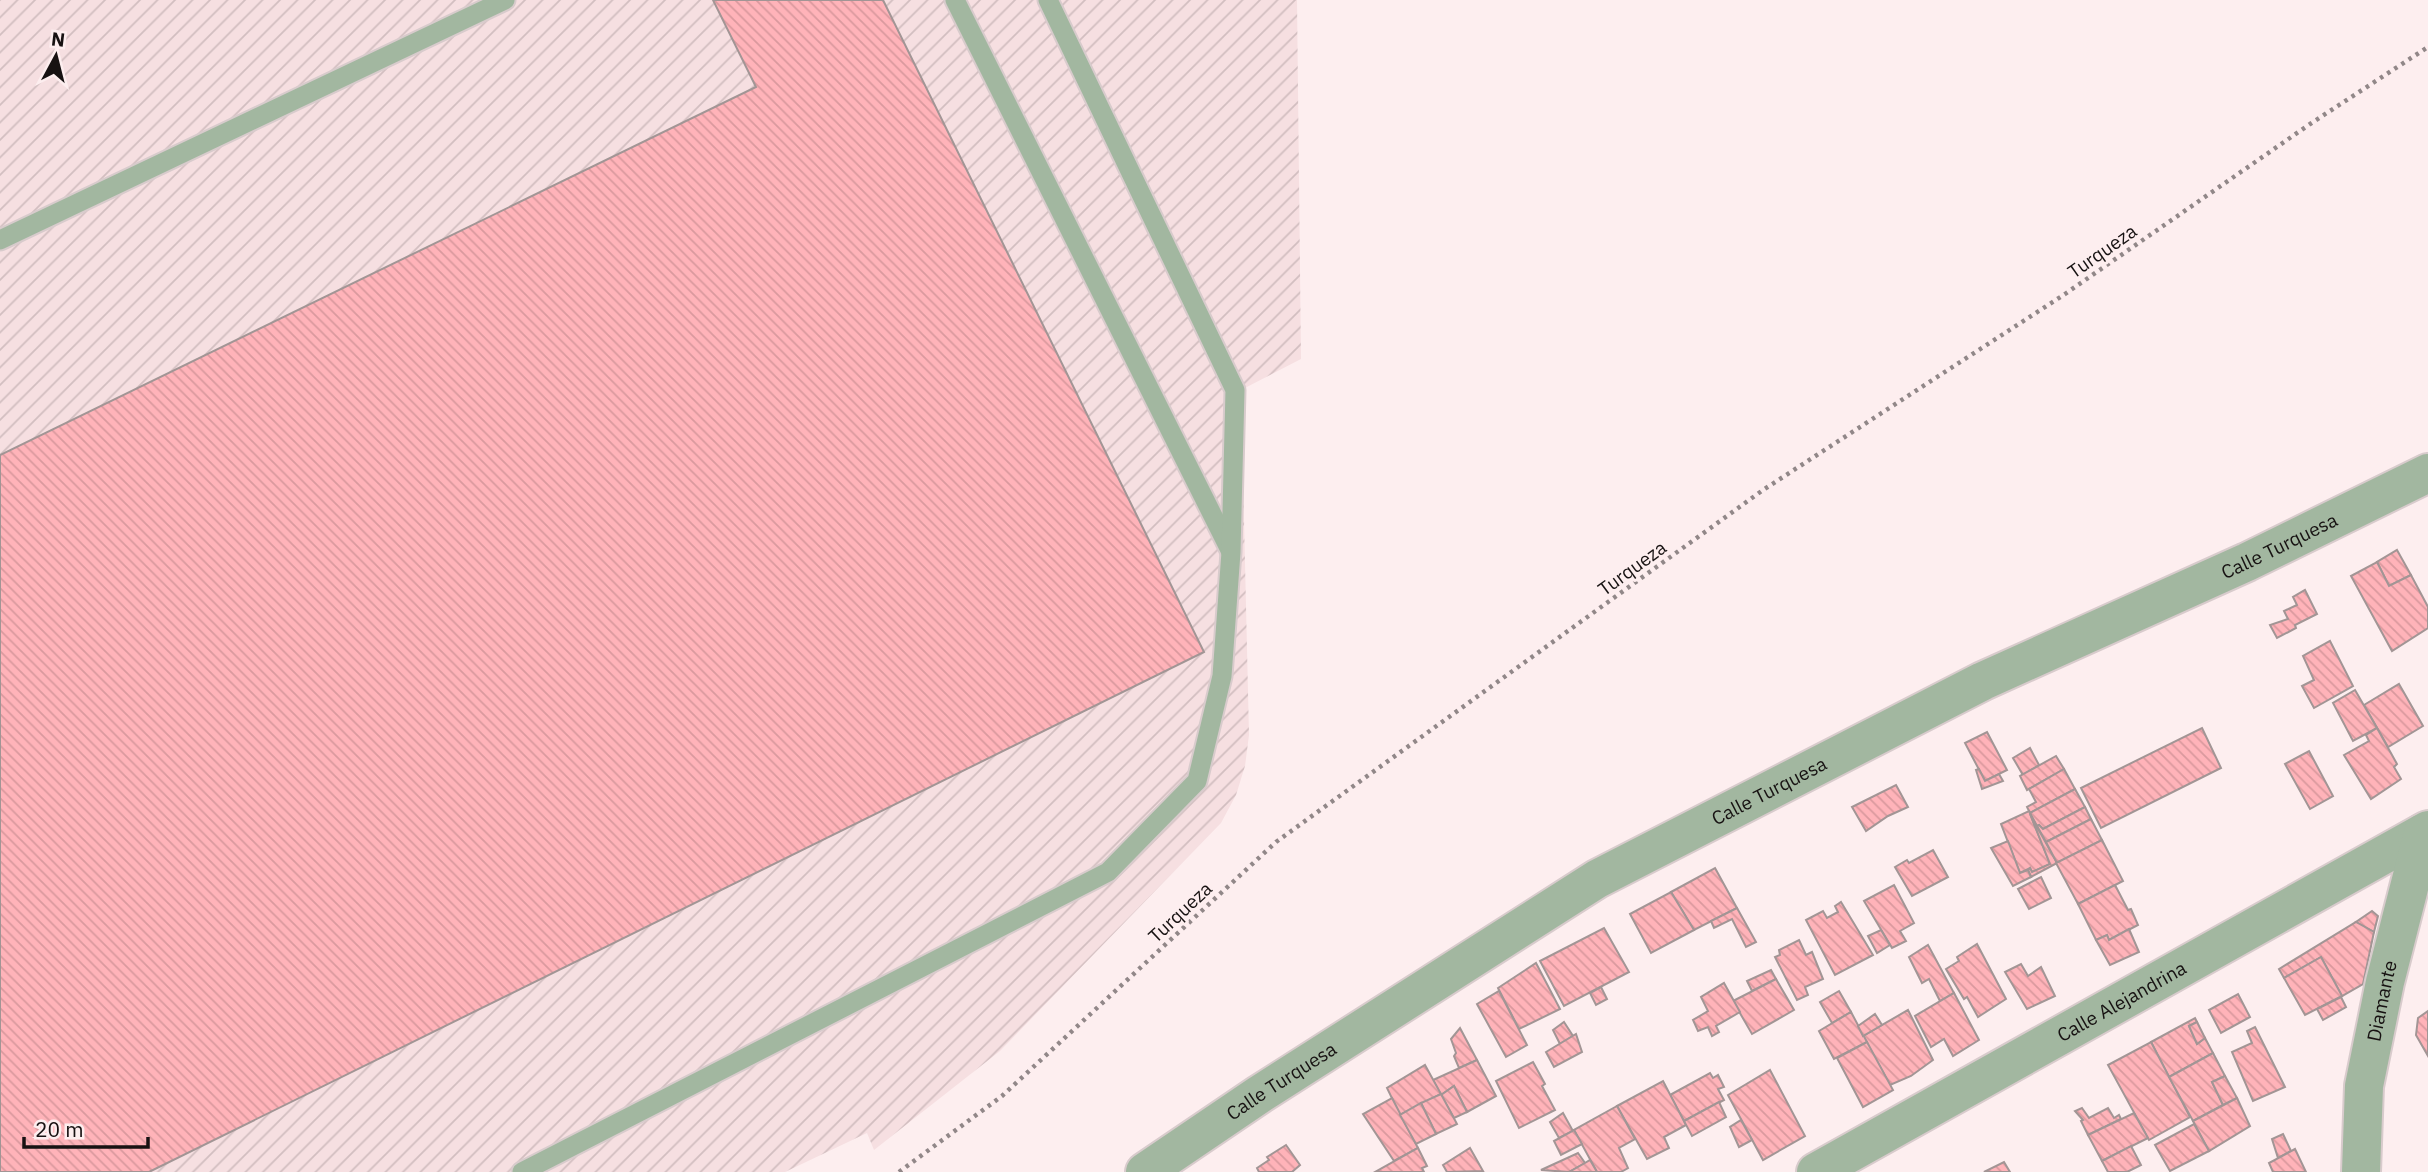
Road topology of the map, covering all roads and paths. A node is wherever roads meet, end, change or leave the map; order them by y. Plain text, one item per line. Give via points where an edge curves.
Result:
1 (505, 0) edge
2 (955, 0) edge
3 (1048, 0) edge
4 (2428, 47) edge
5 (0, 240) edge
6 (2428, 474) edge
7 (1231, 552) junction
8 (2425, 831) edge
9 (522, 1172) edge
10 (898, 1172) edge
11 (1145, 1172) edge
12 (1816, 1172) edge
13 (2361, 1172) edge

1 - 5 lane
2 - 7 lane
3 - 7 lane via 1235,390
4 - 10 path, Turqueza via 2065,294 1763,490 1276,842 1002,1096
6 - 11 street, Calle Turquesa via 1983,681 1597,879
7 - 9 lane via 1222,677 1197,781 1108,872
8 - 12 street, Calle Alejandrina
8 - 13 street, Diamante via 2385,982 2364,1086

